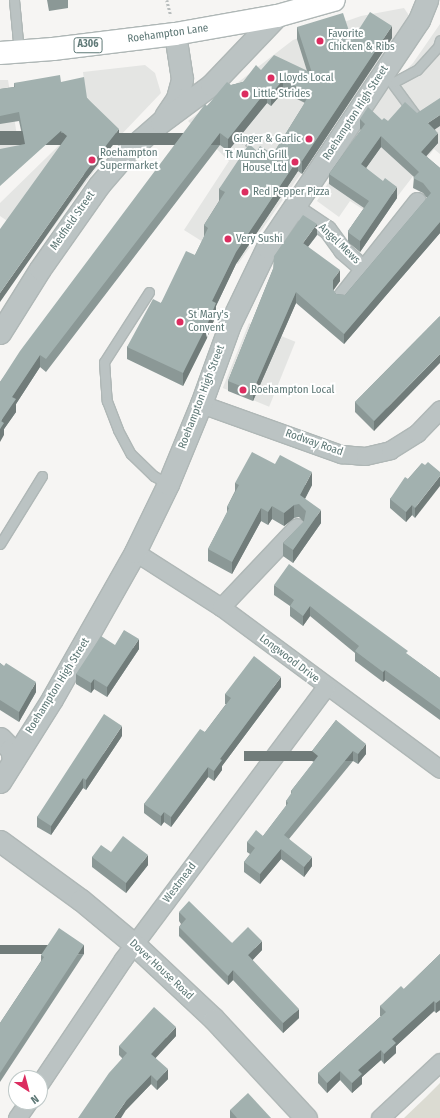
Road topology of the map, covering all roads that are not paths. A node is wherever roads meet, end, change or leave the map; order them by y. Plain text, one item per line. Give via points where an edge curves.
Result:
1 (14, 0) edge
2 (334, 0) edge
3 (427, 0) edge
4 (303, 4) edge
5 (277, 16) junction
6 (175, 34) junction
7 (440, 40) edge
8 (10, 52) edge
9 (388, 78) junction
10 (417, 117) edge
11 (161, 122) junction
12 (417, 201) dead end
13 (294, 207) junction
14 (364, 268) junction
15 (149, 292) dead end
16 (342, 296) edge
17 (0, 333) edge
18 (201, 404) junction
19 (440, 409) edge
20 (42, 476) dead end
21 (168, 484) junction
22 (297, 526) edge
23 (1, 538) edge
24 (135, 552) junction
25 (220, 607) junction
26 (326, 687) junction
27 (0, 738) edge
28 (13, 759) junction
29 (440, 769) edge
30 (0, 782) edge
31 (0, 841) edge
32 (135, 945) junction
33 (440, 1062) edge
34 (48, 1071) edge
35 (306, 1118) edge
36 (380, 1118) edge

1 - 8 lane
2 - 4 highway, Roehampton Lane / A306
3 - 9 street, Roehampton High Street
4 - 5 highway, Roehampton Lane / A306
5 - 6 highway, Roehampton Lane / A306
5 - 11 street, Medfield Street via 211,86
6 - 8 highway, Roehampton Lane / A306
6 - 11 street, Medfield Street via 182,79 177,98
7 - 9 lane via 438,47 417,70
9 - 10 lane
9 - 13 street, Roehampton High Street
11 - 17 street, Medfield Street via 130,150 99,185 40,269
12 - 14 street, Angel Mews
13 - 14 street, Angel Mews via 327,229 342,250
13 - 18 street, Roehampton High Street via 254,272 230,324
14 - 16 street, Angel Mews
15 - 21 lane via 104,362 107,400 118,430 131,454 154,476
18 - 19 street, Rodway Road via 341,454 365,456 390,450 417,432
18 - 21 street, Roehampton High Street
20 - 23 lane
21 - 24 street, Roehampton High Street
22 - 25 street
24 - 25 street, Longwood Drive
24 - 28 street, Roehampton High Street via 52,699
25 - 26 street, Longwood Drive
26 - 29 street, Longwood Drive
26 - 32 street, Westmead
27 - 28 street via 11,749
28 - 30 street, Roehampton High Street
31 - 32 street, Dover House Road via 81,900
32 - 34 street, Westmead
32 - 35 street, Dover House Road via 214,1019
33 - 36 street

